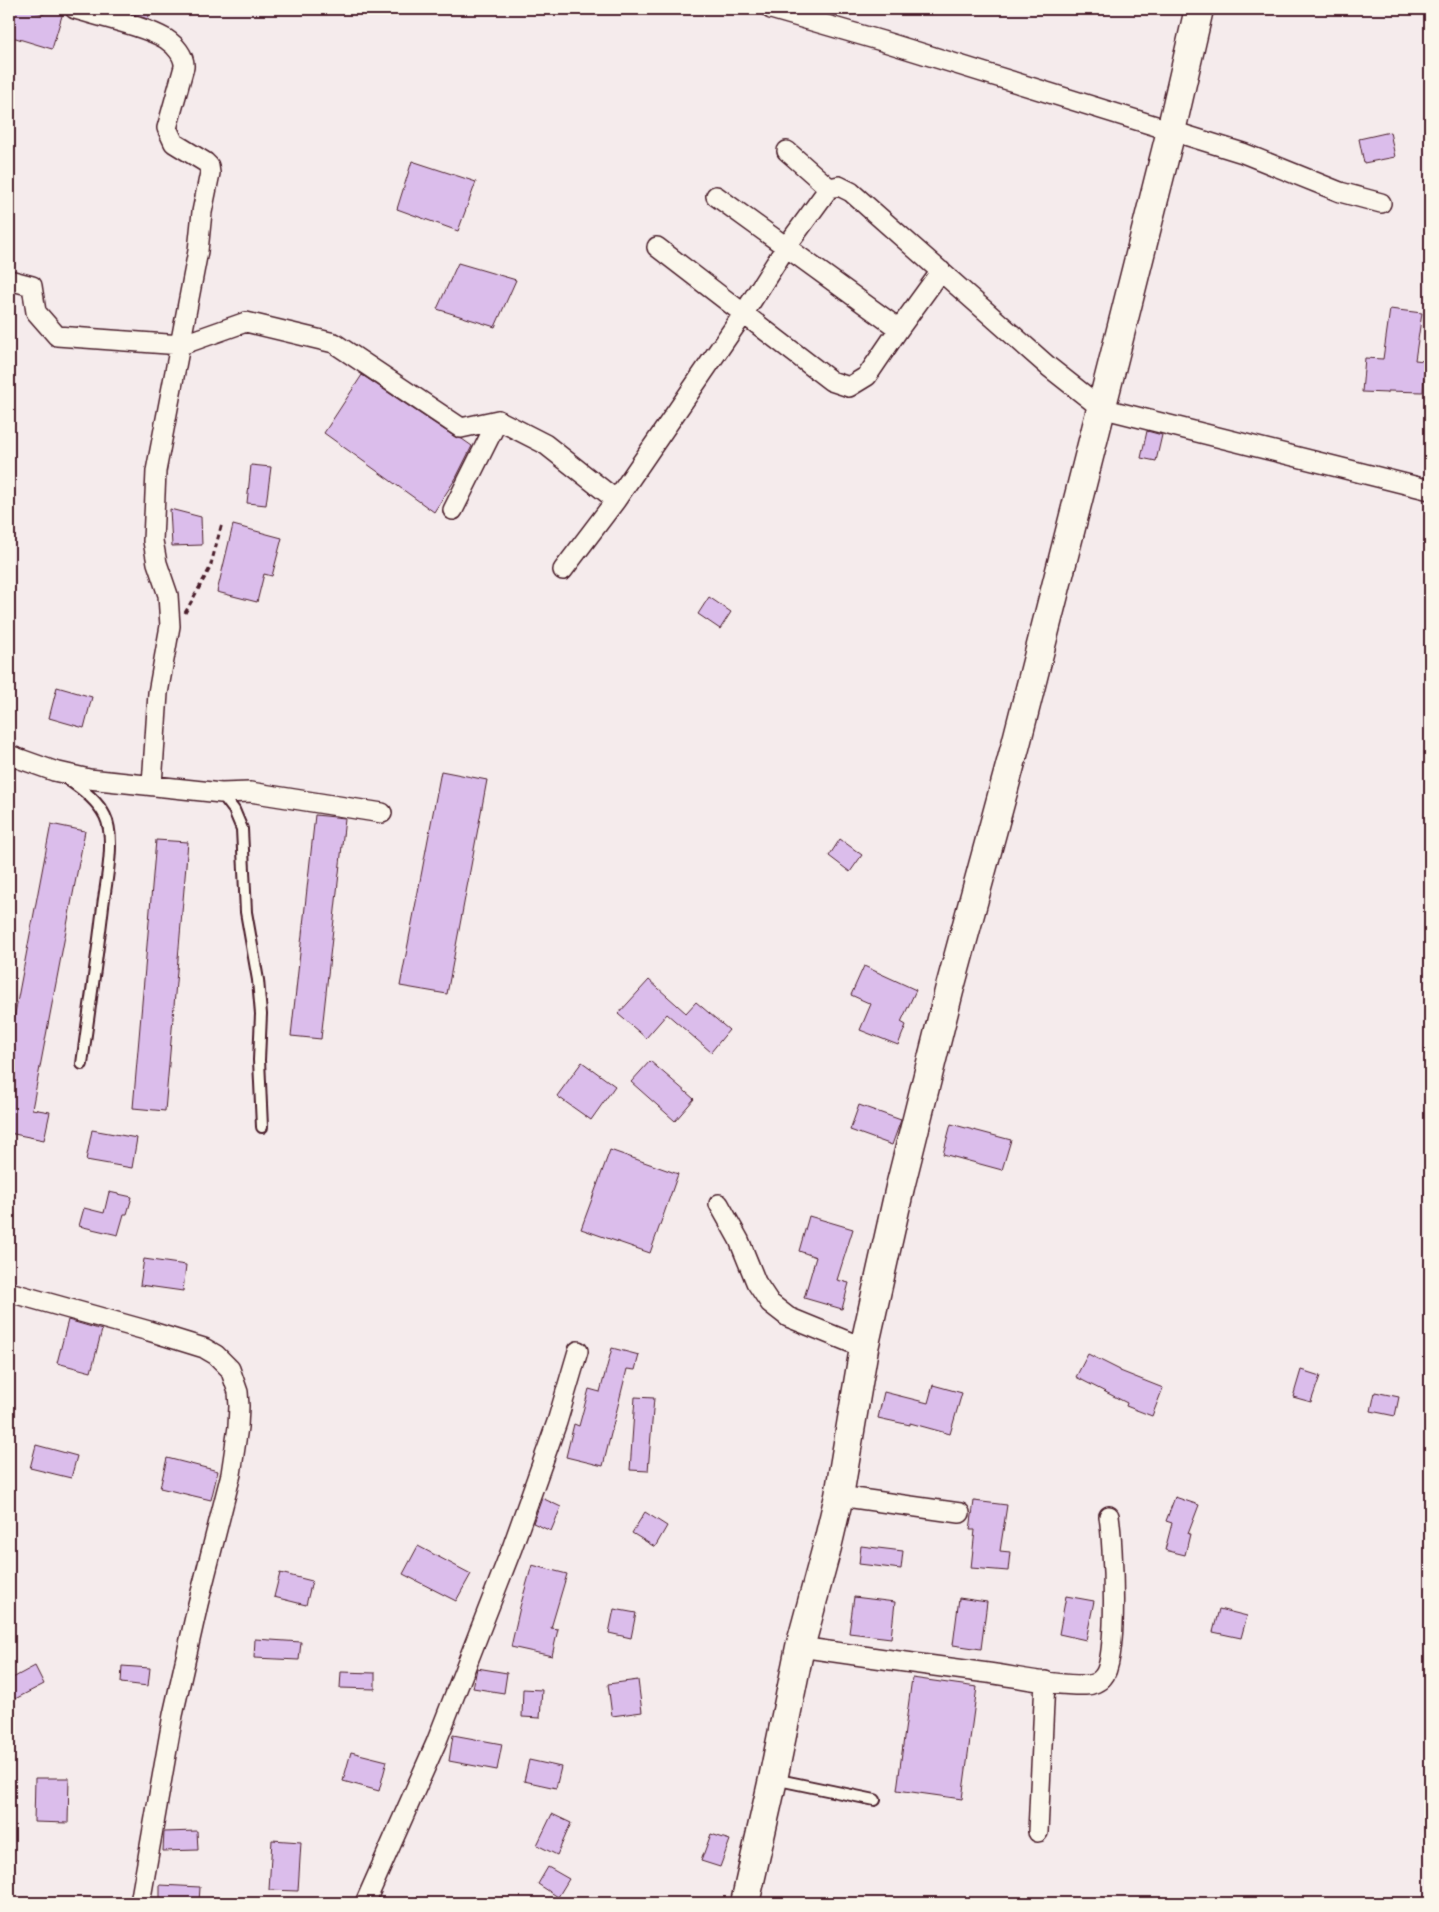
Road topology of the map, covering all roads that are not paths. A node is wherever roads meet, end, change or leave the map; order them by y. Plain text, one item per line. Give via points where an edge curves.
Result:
1 (76, 9) edge
2 (772, 9) edge
3 (1199, 9) edge
4 (1171, 131) junction
5 (787, 150) dead end
6 (829, 188) junction
7 (716, 196) dead end
8 (1381, 203) dead end
9 (657, 247) dead end
10 (786, 247) junction
11 (941, 272) junction
12 (9, 280) edge
13 (744, 313) junction
14 (899, 329) junction
15 (181, 345) junction
16 (1101, 408) junction
17 (498, 420) junction
18 (1430, 490) edge
19 (616, 500) junction
20 (453, 510) dead end
21 (563, 570) dead end
22 (9, 754) edge
23 (54, 771) junction
24 (152, 785) junction
25 (221, 793) junction
26 (382, 813) dead end
27 (82, 1064) dead end
28 (262, 1127) dead end
29 (718, 1204) dead end
30 (9, 1292) edge
31 (864, 1348) junction
32 (578, 1351) dead end
33 (838, 1496) junction
34 (960, 1513) dead end
35 (1109, 1516) dead end
36 (800, 1647) junction
37 (1046, 1681) junction
38 (773, 1779) junction
39 (875, 1800) dead end
40 (1038, 1832) dead end
41 (140, 1903) edge
42 (365, 1903) edge
43 (745, 1903) edge

1 - 15 street via 165,39 184,61 182,81 167,128 174,143 205,162 210,173
2 - 4 street
3 - 4 street
4 - 8 street via 1243,153 1340,192
4 - 16 street
5 - 6 street
6 - 10 street
6 - 11 street via 839,186 851,192
7 - 10 street
9 - 13 street
10 - 13 street
10 - 14 street
11 - 14 street
11 - 16 street via 1048,367
12 - 15 street via 32,286 36,312 57,336
13 - 14 street via 832,382 849,387 867,376
13 - 19 street
15 - 17 street via 246,322 334,343 461,428
15 - 24 street via 156,471 153,541 168,595 170,626 158,692
16 - 18 street
16 - 31 street via 1016,744 949,991
17 - 19 street via 545,444
17 - 20 street
19 - 21 street
22 - 23 street
23 - 24 street via 89,779
23 - 27 lane via 75,784 98,806 106,817 109,832 108,867
24 - 25 street
25 - 26 street via 250,792
25 - 28 lane via 234,810 242,829 246,912 261,1014
29 - 31 street via 739,1240 756,1282 770,1303 788,1317
30 - 41 street via 204,1348 230,1369 238,1392 238,1427 230,1474 173,1716
31 - 33 street
32 - 42 street via 557,1422 512,1548 436,1743
33 - 34 street
33 - 36 street
35 - 37 street via 1114,1584 1109,1667 1096,1683
36 - 37 street
36 - 38 street
37 - 40 street
38 - 39 lane
38 - 43 street

